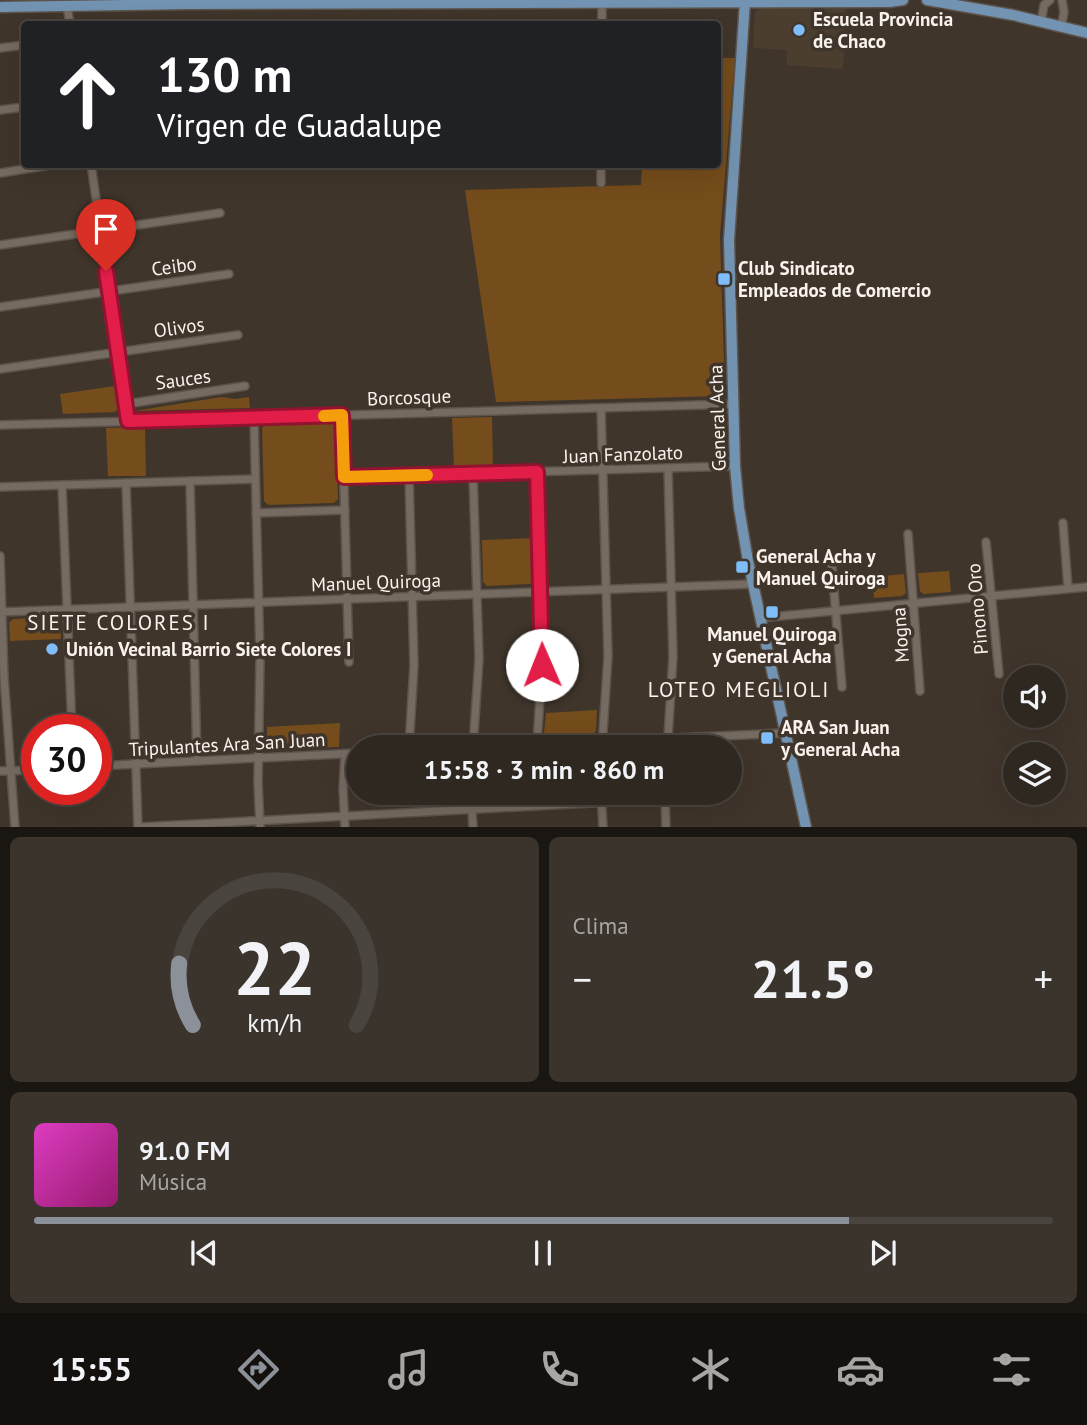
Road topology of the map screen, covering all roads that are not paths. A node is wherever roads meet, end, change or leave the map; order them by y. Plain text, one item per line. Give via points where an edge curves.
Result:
1 (903, 0) edge
2 (927, 0) edge
3 (1050, 0) edge
4 (1062, 0) edge
5 (745, 1) edge
6 (602, 2) junction
7 (67, 6) junction
8 (0, 7) edge
9 (70, 21) edge
10 (602, 21) edge
11 (1041, 22) junction
12 (1061, 27) junction
13 (1087, 33) edge
14 (21, 45) edge
15 (0, 48) edge
16 (21, 107) edge
17 (0, 110) edge
18 (31, 168) edge
19 (92, 168) edge
20 (601, 168) edge
21 (0, 173) edge
22 (601, 183) dead end
23 (219, 213) dead end
24 (100, 230) junction
25 (0, 245) edge
26 (229, 274) dead end
27 (109, 291) junction
28 (0, 307) edge
29 (238, 335) dead end
30 (118, 352) junction
31 (0, 369) edge
32 (245, 386) dead end
33 (126, 404) junction
34 (734, 404) junction
35 (601, 408) junction
36 (342, 415) junction
37 (254, 418) junction
38 (128, 421) junction
39 (0, 425) edge
40 (735, 467) junction
41 (668, 468) junction
42 (603, 470) junction
43 (537, 472) junction
44 (473, 474) junction
45 (410, 475) junction
46 (344, 477) junction
47 (256, 479) junction
48 (190, 481) junction
49 (126, 483) junction
50 (62, 485) junction
51 (0, 487) edge
52 (345, 510) junction
53 (256, 513) junction
54 (1063, 523) dead end
55 (908, 534) dead end
56 (986, 542) dead end
57 (0, 556) edge
58 (831, 556) dead end
59 (753, 583) junction
60 (671, 587) junction
61 (1087, 587) edge
62 (1068, 588) junction
63 (606, 589) junction
64 (540, 592) junction
65 (477, 594) junction
66 (991, 595) junction
67 (413, 596) junction
68 (347, 599) junction
69 (259, 602) junction
70 (914, 602) junction
71 (194, 605) junction
72 (131, 607) junction
73 (67, 610) junction
74 (835, 610) junction
75 (1, 612) edge
76 (760, 618) junction
77 (349, 662) dead end
78 (999, 674) dead end
79 (842, 687) dead end
80 (920, 691) dead end
81 (71, 714) edge
82 (784, 733) junction
83 (410, 735) edge
84 (474, 735) edge
85 (538, 735) edge
86 (603, 735) edge
87 (668, 735) edge
88 (738, 735) edge
89 (345, 754) joint
90 (259, 758) junction
91 (197, 761) junction
92 (136, 764) junction
93 (112, 765) edge
94 (21, 770) edge
95 (0, 771) edge
96 (11, 771) junction
97 (472, 805) edge
98 (559, 805) edge
99 (602, 805) edge
100 (665, 805) edge
101 (472, 809) junction
102 (344, 816) junction
103 (260, 823) edge
104 (200, 825) edge
105 (15, 827) edge
106 (140, 827) edge
107 (345, 827) edge
108 (473, 827) edge
109 (603, 827) edge
110 (666, 827) edge
111 (806, 827) edge

1 - 5 main road
2 - 11 main road
3 - 11 street via 1044,5
4 - 12 street
5 - 6 main road
5 - 34 main road, General Acha via 729,240
6 - 7 main road
6 - 10 street
7 - 8 main road
7 - 9 street
11 - 12 main road
12 - 13 main road
14 - 15 street
16 - 17 street
18 - 21 street
19 - 24 street
20 - 22 street
23 - 24 street
24 - 25 street
24 - 27 street
26 - 27 street, Ceibo
27 - 28 street, Ceibo
27 - 30 street
29 - 30 street, Olivos
30 - 31 street, Olivos
30 - 33 street
32 - 33 street, Sauces
33 - 38 street
34 - 35 street, Borcosque
34 - 40 main road, General Acha
35 - 36 street, Borcosque
35 - 42 street
36 - 37 street, Borcosque
36 - 46 street
37 - 38 street, Borcosque
37 - 47 street
38 - 39 street, Borcosque
40 - 41 street, Juan Fanzolato
40 - 59 main road, General Acha
41 - 42 street, Juan Fanzolato
41 - 60 street
42 - 43 street, Juan Fanzolato
42 - 63 street
43 - 44 street, Juan Fanzolato
43 - 64 street
44 - 45 street, Juan Fanzolato
44 - 65 street
45 - 46 street, Juan Fanzolato
45 - 67 street
46 - 52 street
47 - 48 street
47 - 53 street
48 - 49 street
48 - 71 street
49 - 50 street
49 - 72 street
50 - 51 street
50 - 73 street
52 - 53 street
52 - 68 street
53 - 69 street
54 - 62 street
55 - 70 street, Mogna
56 - 66 street, Pinono Oro
57 - 75 street
58 - 74 street
59 - 60 street, Manuel Quiroga
59 - 76 main road, General Acha
60 - 63 street, Manuel Quiroga
60 - 87 street
61 - 62 street
62 - 66 street
63 - 64 street, Manuel Quiroga
63 - 86 street via 608,656
64 - 65 street, Manuel Quiroga
64 - 85 street
65 - 67 street, Manuel Quiroga
65 - 84 street
66 - 70 street
66 - 78 street, Pinono Oro
67 - 68 street, Manuel Quiroga
67 - 83 street
68 - 69 street, Manuel Quiroga
68 - 77 street
69 - 71 street, Manuel Quiroga
69 - 90 street
70 - 74 street
70 - 80 street, Mogna
71 - 72 street, Manuel Quiroga
71 - 91 street
72 - 73 street, Manuel Quiroga
72 - 92 street
73 - 75 street, Manuel Quiroga
73 - 81 street
74 - 76 street
74 - 79 street
75 - 96 street
76 - 82 main road, General Acha
82 - 88 street
82 - 111 main road, General Acha
89 - 90 street, Tripulantes Ara San Juan
89 - 102 street
90 - 91 street, Tripulantes Ara San Juan
90 - 103 street
91 - 92 street, Tripulantes Ara San Juan
92 - 93 street, Tripulantes Ara San Juan
92 - 106 street
94 - 96 street
95 - 96 street
96 - 105 street
97 - 101 street
98 - 101 street
99 - 109 street
100 - 110 street
101 - 102 street
101 - 108 street
102 - 103 street
102 - 107 street
103 - 104 street
104 - 106 street

